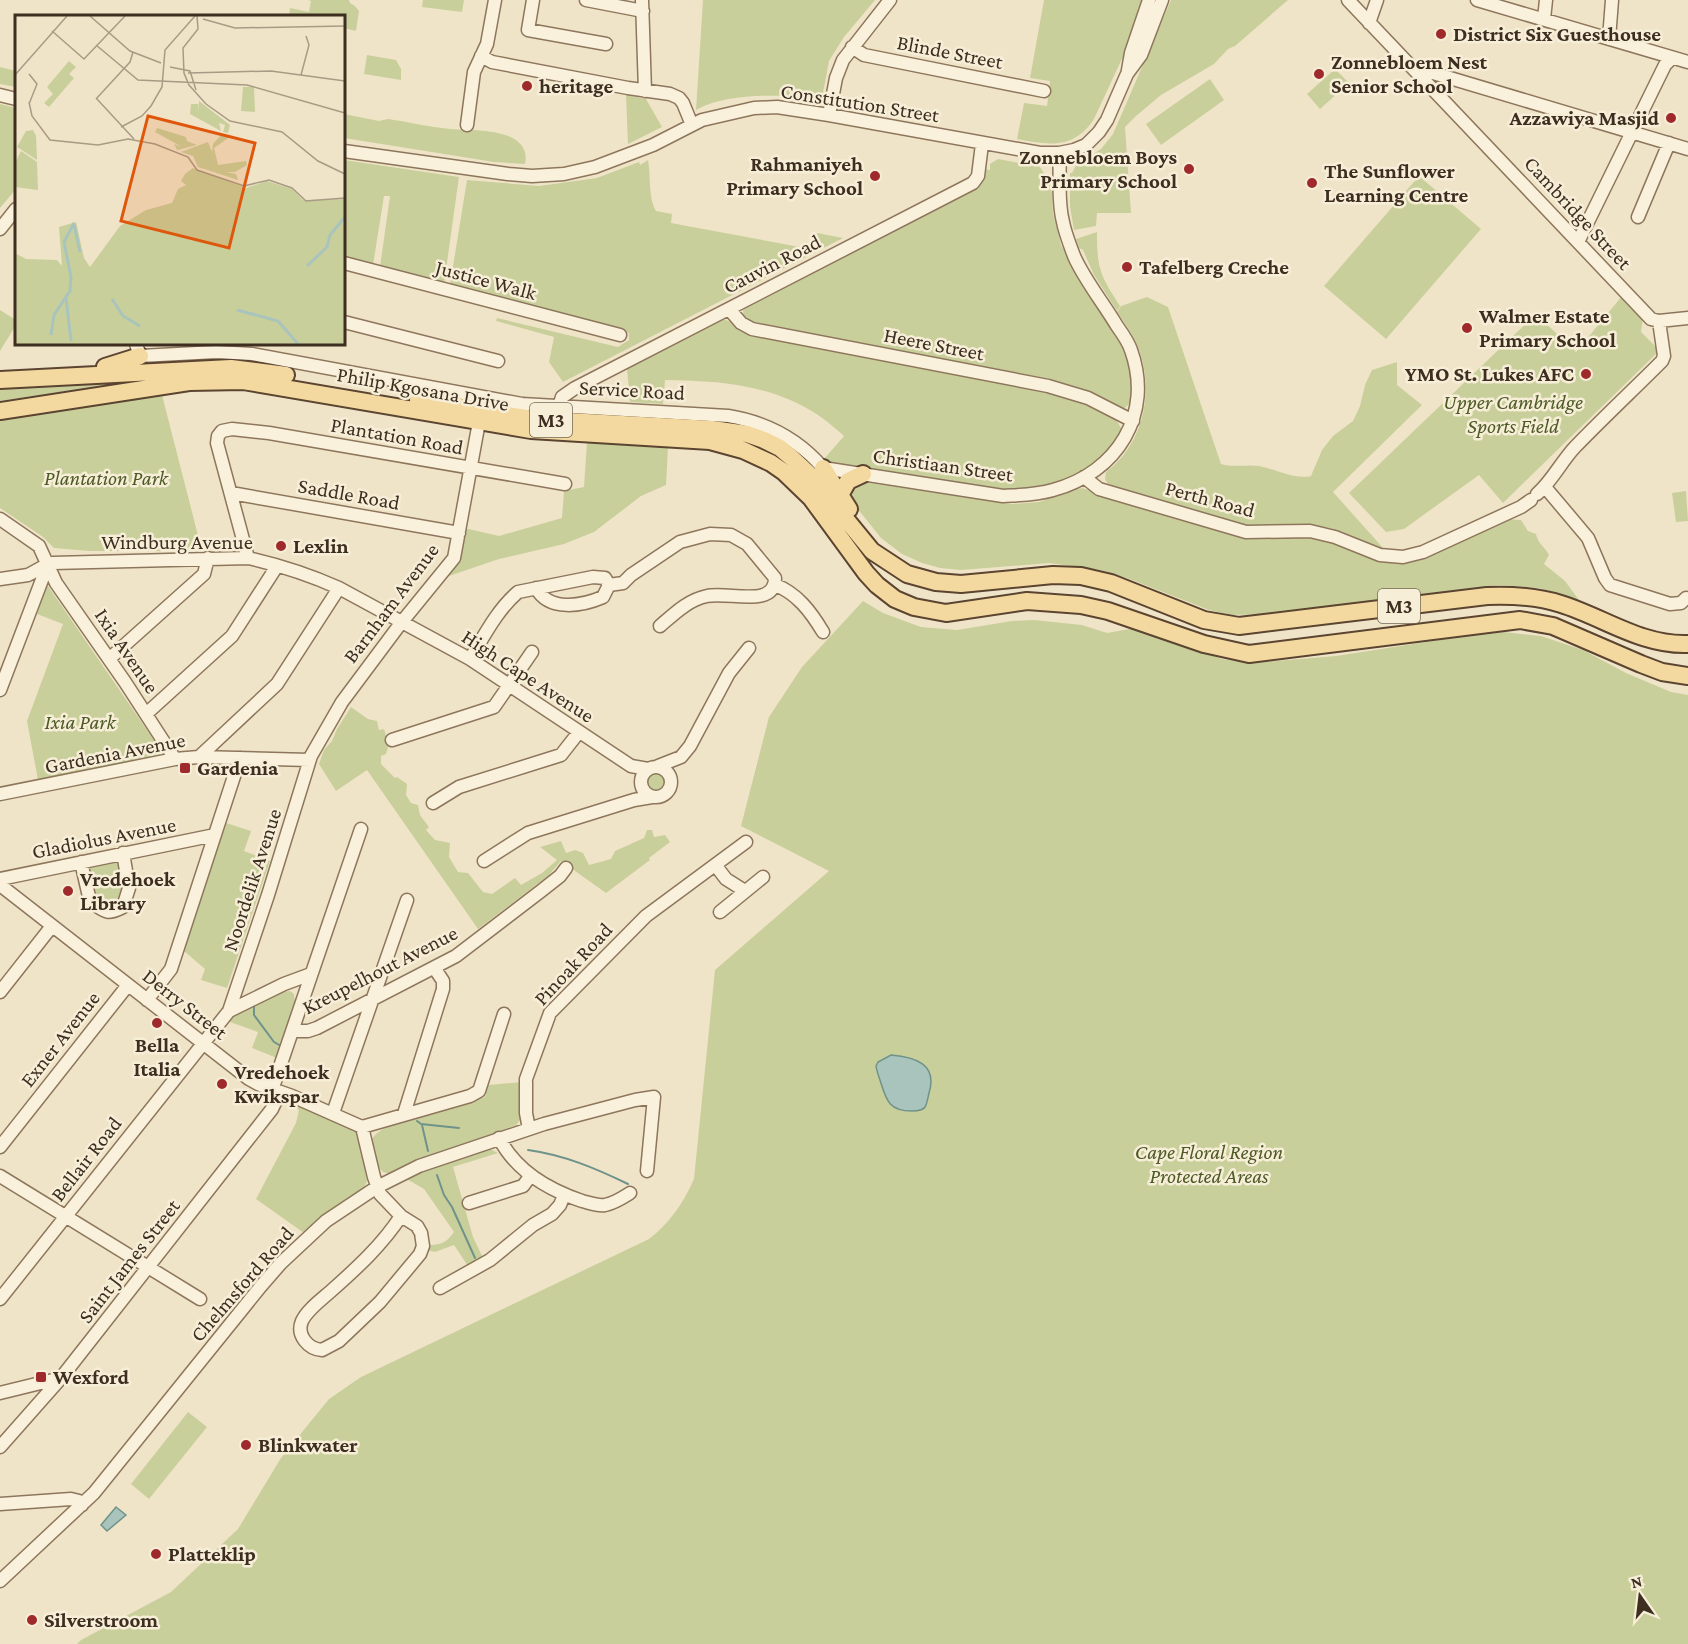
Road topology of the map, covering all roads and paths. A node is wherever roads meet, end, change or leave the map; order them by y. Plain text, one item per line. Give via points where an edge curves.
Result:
1 (495, 0) edge
2 (532, 0) edge
3 (586, 0) edge
4 (890, 0) edge
5 (1149, 0) edge
6 (1162, 0) edge
7 (1348, 0) edge
8 (1377, 0) edge
9 (1477, 0) edge
10 (1546, 0) edge
11 (1612, 0) edge
12 (643, 5) edge
13 (1544, 19) junction
14 (1369, 23) junction
15 (1609, 39) junction
16 (606, 44) dead end
17 (852, 47) junction
18 (1688, 53) edge
19 (481, 56) junction
20 (1672, 58) junction
21 (1688, 62) edge
22 (1410, 67) junction
23 (1127, 74) junction
24 (645, 91) junction
25 (1044, 91) dead end
26 (0, 95) edge
27 (15, 99) edge
28 (829, 115) junction
29 (467, 125) dead end
30 (692, 126) junction
31 (1632, 132) junction
32 (1669, 143) junction
33 (982, 144) junction
34 (1688, 149) edge
35 (345, 151) edge
36 (1059, 153) junction
37 (15, 210) edge
38 (1638, 217) dead end
39 (0, 229) edge
40 (1578, 242) junction
41 (345, 263) edge
42 (729, 309) junction
43 (1688, 318) edge
44 (1658, 321) junction
45 (345, 322) edge
46 (620, 335) dead end
47 (195, 349) edge
48 (138, 350) edge
49 (498, 361) dead end
50 (63, 376) junction
51 (0, 380) edge
52 (559, 406) junction
53 (0, 411) edge
54 (1132, 421) junction
55 (478, 423) junction
56 (823, 468) junction
57 (471, 469) junction
58 (863, 474) junction
59 (1084, 477) junction
60 (565, 484) dead end
61 (231, 493) junction
62 (1537, 494) junction
63 (840, 495) junction
64 (0, 519) edge
65 (459, 533) junction
66 (208, 558) junction
67 (248, 558) junction
68 (48, 564) junction
69 (277, 566) junction
70 (0, 579) edge
71 (607, 582) junction
72 (949, 583) junction
73 (775, 585) junction
74 (339, 588) junction
75 (536, 588) junction
76 (1686, 598) dead end
77 (401, 623) junction
78 (660, 626) dead end
79 (823, 632) dead end
80 (1688, 644) edge
81 (749, 648) dead end
82 (532, 652) dead end
83 (470, 659) junction
84 (109, 660) junction
85 (1688, 676) edge
86 (509, 686) junction
87 (0, 690) edge
88 (146, 714) junction
89 (579, 732) junction
90 (392, 740) dead end
91 (199, 757) junction
92 (240, 758) junction
93 (175, 759) junction
94 (309, 760) junction
95 (631, 766) junction
96 (661, 768) junction
97 (641, 785) junction
98 (0, 794) edge
99 (652, 797) junction
100 (634, 800) junction
101 (433, 803) dead end
102 (361, 829) dead end
103 (215, 835) junction
104 (746, 842) dead end
105 (123, 853) junction
106 (484, 861) dead end
107 (81, 862) junction
108 (716, 866) junction
109 (566, 868) dead end
110 (763, 877) dead end
111 (0, 879) edge
112 (0, 885) edge
113 (745, 891) junction
114 (407, 900) dead end
115 (720, 912) dead end
116 (52, 926) junction
117 (435, 969) junction
118 (311, 974) junction
119 (128, 985) junction
120 (0, 992) edge
121 (147, 1000) junction
122 (372, 1000) junction
123 (229, 1011) junction
124 (504, 1014) dead end
125 (292, 1031) junction
126 (202, 1042) junction
127 (276, 1091) junction
128 (333, 1113) junction
129 (404, 1114) junction
130 (362, 1126) junction
131 (529, 1129) junction
132 (500, 1138) junction
133 (0, 1147) edge
134 (647, 1171) dead end
135 (531, 1175) junction
136 (0, 1176) edge
137 (377, 1187) junction
138 (630, 1193) dead end
139 (564, 1195) junction
140 (469, 1203) dead end
141 (67, 1216) junction
142 (401, 1216) junction
143 (149, 1268) junction
144 (440, 1288) dead end
145 (0, 1299) edge
146 (200, 1299) dead end
147 (61, 1378) junction
148 (24, 1387) junction
149 (0, 1393) edge
150 (43, 1399) junction
151 (0, 1447) edge
152 (0, 1504) edge
153 (82, 1505) junction
154 (0, 1581) edge

1 - 19 street
2 - 16 street via 528,30
3 - 12 street
4 - 17 street
5 - 23 street
6 - 23 street via 1141,56
7 - 14 street, Cambridge Street
8 - 14 street
9 - 13 street
10 - 13 street
11 - 15 street
12 - 24 street
13 - 15 street
14 - 22 street, Cambridge Street
15 - 20 street
17 - 25 street, Blinde Street via 864,55
17 - 28 street via 840,66
18 - 20 street
19 - 24 street via 492,62
19 - 29 street via 474,72
20 - 21 street
20 - 31 street
22 - 31 street
22 - 40 street, Cambridge Street
23 - 36 street via 1099,132 1086,145
24 - 30 street via 679,98
26 - 27 street
28 - 30 street, Constitution Street via 777,107 754,108
28 - 33 street, Constitution Street
30 - 35 street, Constitution Street via 622,159 564,174 508,174
31 - 32 street
31 - 40 street
32 - 34 street
32 - 38 street
33 - 36 street, Constitution Street
33 - 42 street, Cauvin Road via 978,176 973,183
36 - 54 street, Christiaan Street via 1062,220 1075,258 1131,348 1138,382
37 - 39 street
40 - 44 street, Cambridge Street
41 - 46 street, Justice Walk
42 - 52 street, Cauvin Road via 575,388 562,397
42 - 54 street, Heere Street via 752,329 1048,386 1088,398
43 - 44 street
44 - 62 street, Perth Road via 1662,361 1575,447
45 - 49 street
47 - 48 street, Service Road
47 - 52 street, Service Road via 261,355 522,404
48 - 50 main road via 124,362
50 - 51 main road, Philip Kgosana Drive / M3
50 - 72 main road, Philip Kgosana Drive / M3 via 245,368 532,419 747,434 780,448 800,465 881,558 907,574
52 - 56 street, Service Road via 741,418 786,436
53 - 55 main road, Philip Kgosana Drive / M3 via 189,382 243,381
54 - 59 street, Christiaan Street via 1120,447
55 - 57 street, Barnham Avenue
55 - 85 main road, Philip Kgosana Drive / M3 via 711,441 743,450 799,485 877,585 895,599 931,611 946,613 1027,601 1081,605 1204,644 1250,654 1520,620 1553,626 1662,672
56 - 58 street, Christiaan Street
56 - 63 main road
57 - 60 street, Plantation Road
57 - 61 street, Plantation Road via 232,429 222,431 217,443
57 - 65 street, Barnham Avenue
58 - 59 street, Christiaan Street via 1003,496 1055,490
58 - 63 main road via 848,481
59 - 62 street, Perth Road via 1100,489 1246,532 1310,531 1380,555 1403,557 1424,552 1521,507
61 - 65 street, Saddle Road
61 - 67 street
62 - 76 street via 1588,538 1610,585 1670,604
63 - 72 main road via 882,547
64 - 68 street, Ixia Avenue via 35,543
65 - 77 street, Barnham Avenue via 454,558
66 - 67 street, Windburg Avenue
66 - 68 street, Windburg Avenue
66 - 84 street via 204,574
67 - 69 street, Windburg Avenue
68 - 70 street via 33,574
68 - 84 street, Ixia Avenue via 56,583
68 - 87 street
69 - 74 street, Windburg Avenue
69 - 88 street via 232,636
71 - 73 street via 623,583 680,542 721,534 747,544 775,578
71 - 75 street via 593,576
71 - 75 street via 603,597 563,606 539,594
72 - 80 main road, Philip Kgosana Drive / M3 via 1081,576 1204,620 1239,626 1518,595 1560,604 1646,638
73 - 78 street via 761,597 717,594 693,600
73 - 79 street via 798,600
74 - 77 street, Windburg Avenue
74 - 91 street via 277,684
75 - 83 street via 518,592 510,599
77 - 83 street, High Cape Avenue
77 - 94 street, Barnham Avenue via 342,702
81 - 96 street via 729,673 690,746 681,757
82 - 86 street
83 - 86 street, High Cape Avenue
84 - 88 street, Ixia Avenue
86 - 89 street, High Cape Avenue
86 - 90 street via 494,707
88 - 93 street, Ixia Avenue
89 - 95 street, High Cape Avenue
89 - 101 street via 561,755 459,787
91 - 92 street, Gardenia Avenue
91 - 93 street, Gardenia Avenue
92 - 94 street, Gardenia Avenue
92 - 103 street
93 - 98 street, Gardenia Avenue
94 - 123 street, Noordelik Avenue
95 - 96 street, High Cape Avenue
95 - 97 street, High Cape Avenue
96 - 97 street via 643,774
96 - 99 street via 671,784 664,795
97 - 99 street
97 - 100 street
99 - 100 street
100 - 106 street via 528,833
102 - 118 street, Saint James Street
103 - 105 street, Gladiolus Avenue
103 - 121 street via 171,969
104 - 108 street, Pinoak Road
105 - 107 street, Gladiolus Avenue
105 - 107 street via 129,888 123,907 112,913 90,901
107 - 111 street, Gladiolus Avenue
108 - 113 street via 726,879
108 - 131 street, Pinoak Road via 646,916 550,1013 526,1079
109 - 117 street, Kreupelhout Avenue via 484,936
110 - 113 street
112 - 116 street, Derry Street
113 - 115 street
114 - 122 street
116 - 119 street, Derry Street
116 - 120 street
117 - 122 street, Kreupelhout Avenue
117 - 129 street via 443,989
118 - 123 street, Noordelik Avenue
118 - 125 street, Saint James Street
119 - 121 street, Derry Street
119 - 133 street, Exner Avenue
121 - 126 street, Derry Street
122 - 125 street, Kreupelhout Avenue via 317,1028
122 - 128 street
123 - 126 street, Noordelik Avenue
124 - 129 street via 479,1091
125 - 127 street, Saint James Street
126 - 127 street, Derry Street via 249,1079
126 - 141 street, Bellair Road
127 - 128 street, Derry Street
127 - 143 street, Saint James Street via 272,1109
128 - 130 street, Derry Street
129 - 130 street
130 - 137 street
131 - 132 street, Chelmsford Road
131 - 134 street, Chelmsford Road via 654,1097
132 - 135 street via 513,1159
132 - 137 street, Chelmsford Road via 419,1166
135 - 139 street
135 - 140 street via 523,1185
136 - 141 street
137 - 142 street
137 - 153 street, Chelmsford Road via 326,1221 281,1263
138 - 139 street via 599,1205
139 - 144 street via 552,1214 490,1260
141 - 143 street
141 - 145 street, Bellair Road
142 - 142 street via 422,1233 420,1254 380,1302 334,1345 322,1350 311,1348 301,1334 303,1318 372,1254
143 - 146 street
143 - 147 street, Saint James Street
147 - 148 street
147 - 150 street, Saint James Street
148 - 149 street
148 - 150 street via 36,1390
150 - 151 street, Saint James Street
152 - 153 street via 71,1499
153 - 154 street, Chelmsford Road

